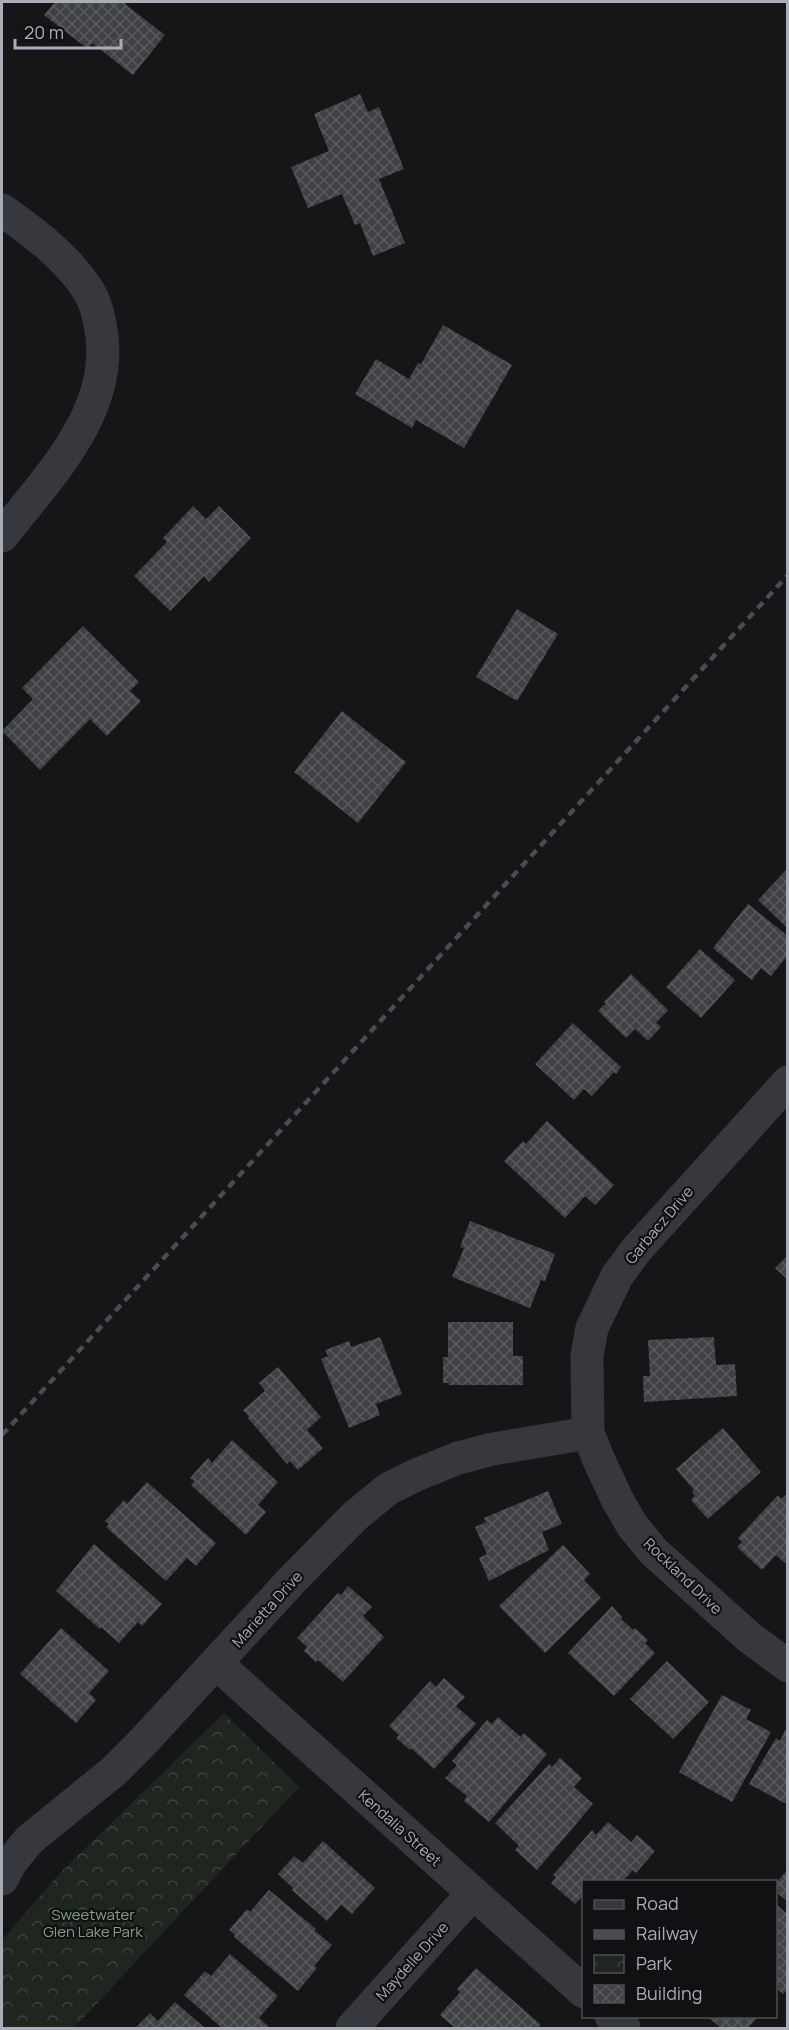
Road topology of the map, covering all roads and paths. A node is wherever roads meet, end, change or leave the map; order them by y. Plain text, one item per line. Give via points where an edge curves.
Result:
1 (2, 210) edge
2 (2, 536) edge
3 (788, 1082) edge
4 (588, 1433) junction
5 (217, 1664) junction
6 (788, 1666) edge
7 (2, 1879) edge
8 (473, 1893) junction
9 (582, 1990) edge
10 (352, 2028) edge

1 - 2 street via 39,236 89,291 103,340 103,368 87,418 68,452
3 - 4 street, Garbacz Drive via 644,1240 617,1276 590,1337
4 - 5 street, Marietta Drive via 459,1458 388,1489 292,1580
4 - 6 street, Rockland Drive via 618,1501 654,1552 750,1638
5 - 7 street, Marietta Drive via 114,1771 29,1839
5 - 8 street, Kendalia Street
8 - 9 street, Kendalia Street
8 - 10 street, Maydelle Drive

